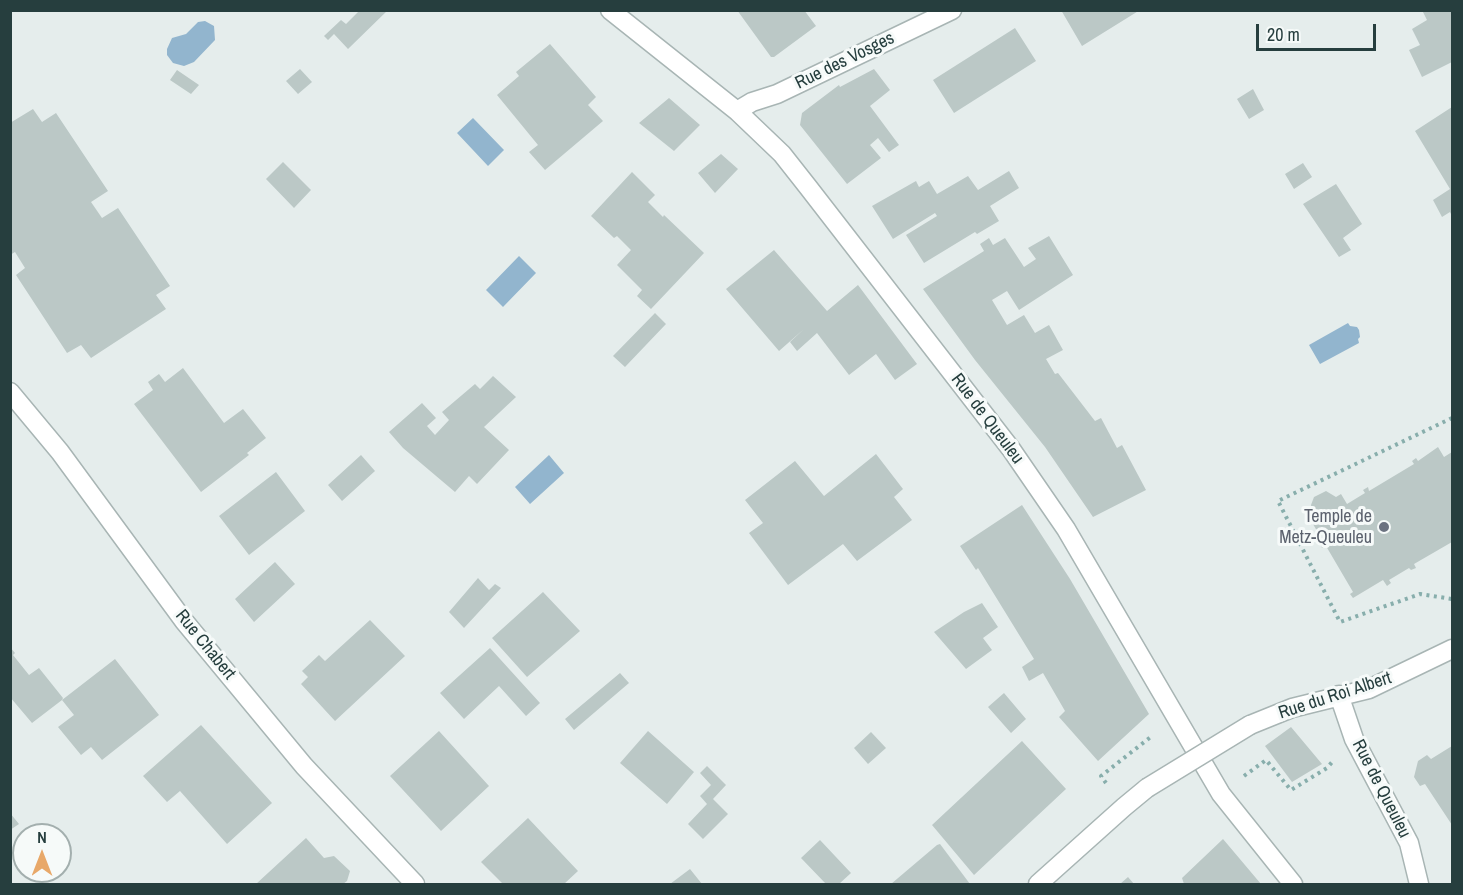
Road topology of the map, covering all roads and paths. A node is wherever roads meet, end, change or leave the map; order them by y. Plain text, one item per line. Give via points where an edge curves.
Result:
1 (610, 10) edge
2 (945, 12) edge
3 (737, 111) junction
4 (10, 392) edge
5 (1452, 418) edge
6 (1452, 599) edge
7 (1452, 649) edge
8 (1339, 695) junction
9 (1159, 730) dead end
10 (1266, 760) dead end
11 (1326, 768) dead end
12 (1101, 776) dead end
13 (415, 885) edge
14 (1038, 885) edge
15 (1293, 885) edge
16 (1419, 885) edge

1 - 3 street, Rue de Queuleu
2 - 3 street, Rue des Vosges
3 - 15 street, Rue de Queuleu via 782,154 1011,449 1066,529 1221,794
4 - 13 street, Rue Chabert via 67,462 184,621 304,766
5 - 6 path via 1278,501 1340,622 1420,594
7 - 8 street, Rue du Roi Albert via 1369,689
8 - 14 street, Rue du Roi Albert, bridge via 1250,725 1147,788
8 - 16 street, Rue de Queuleu via 1351,731 1408,843
9 - 12 path
10 - 11 path via 1291,790

